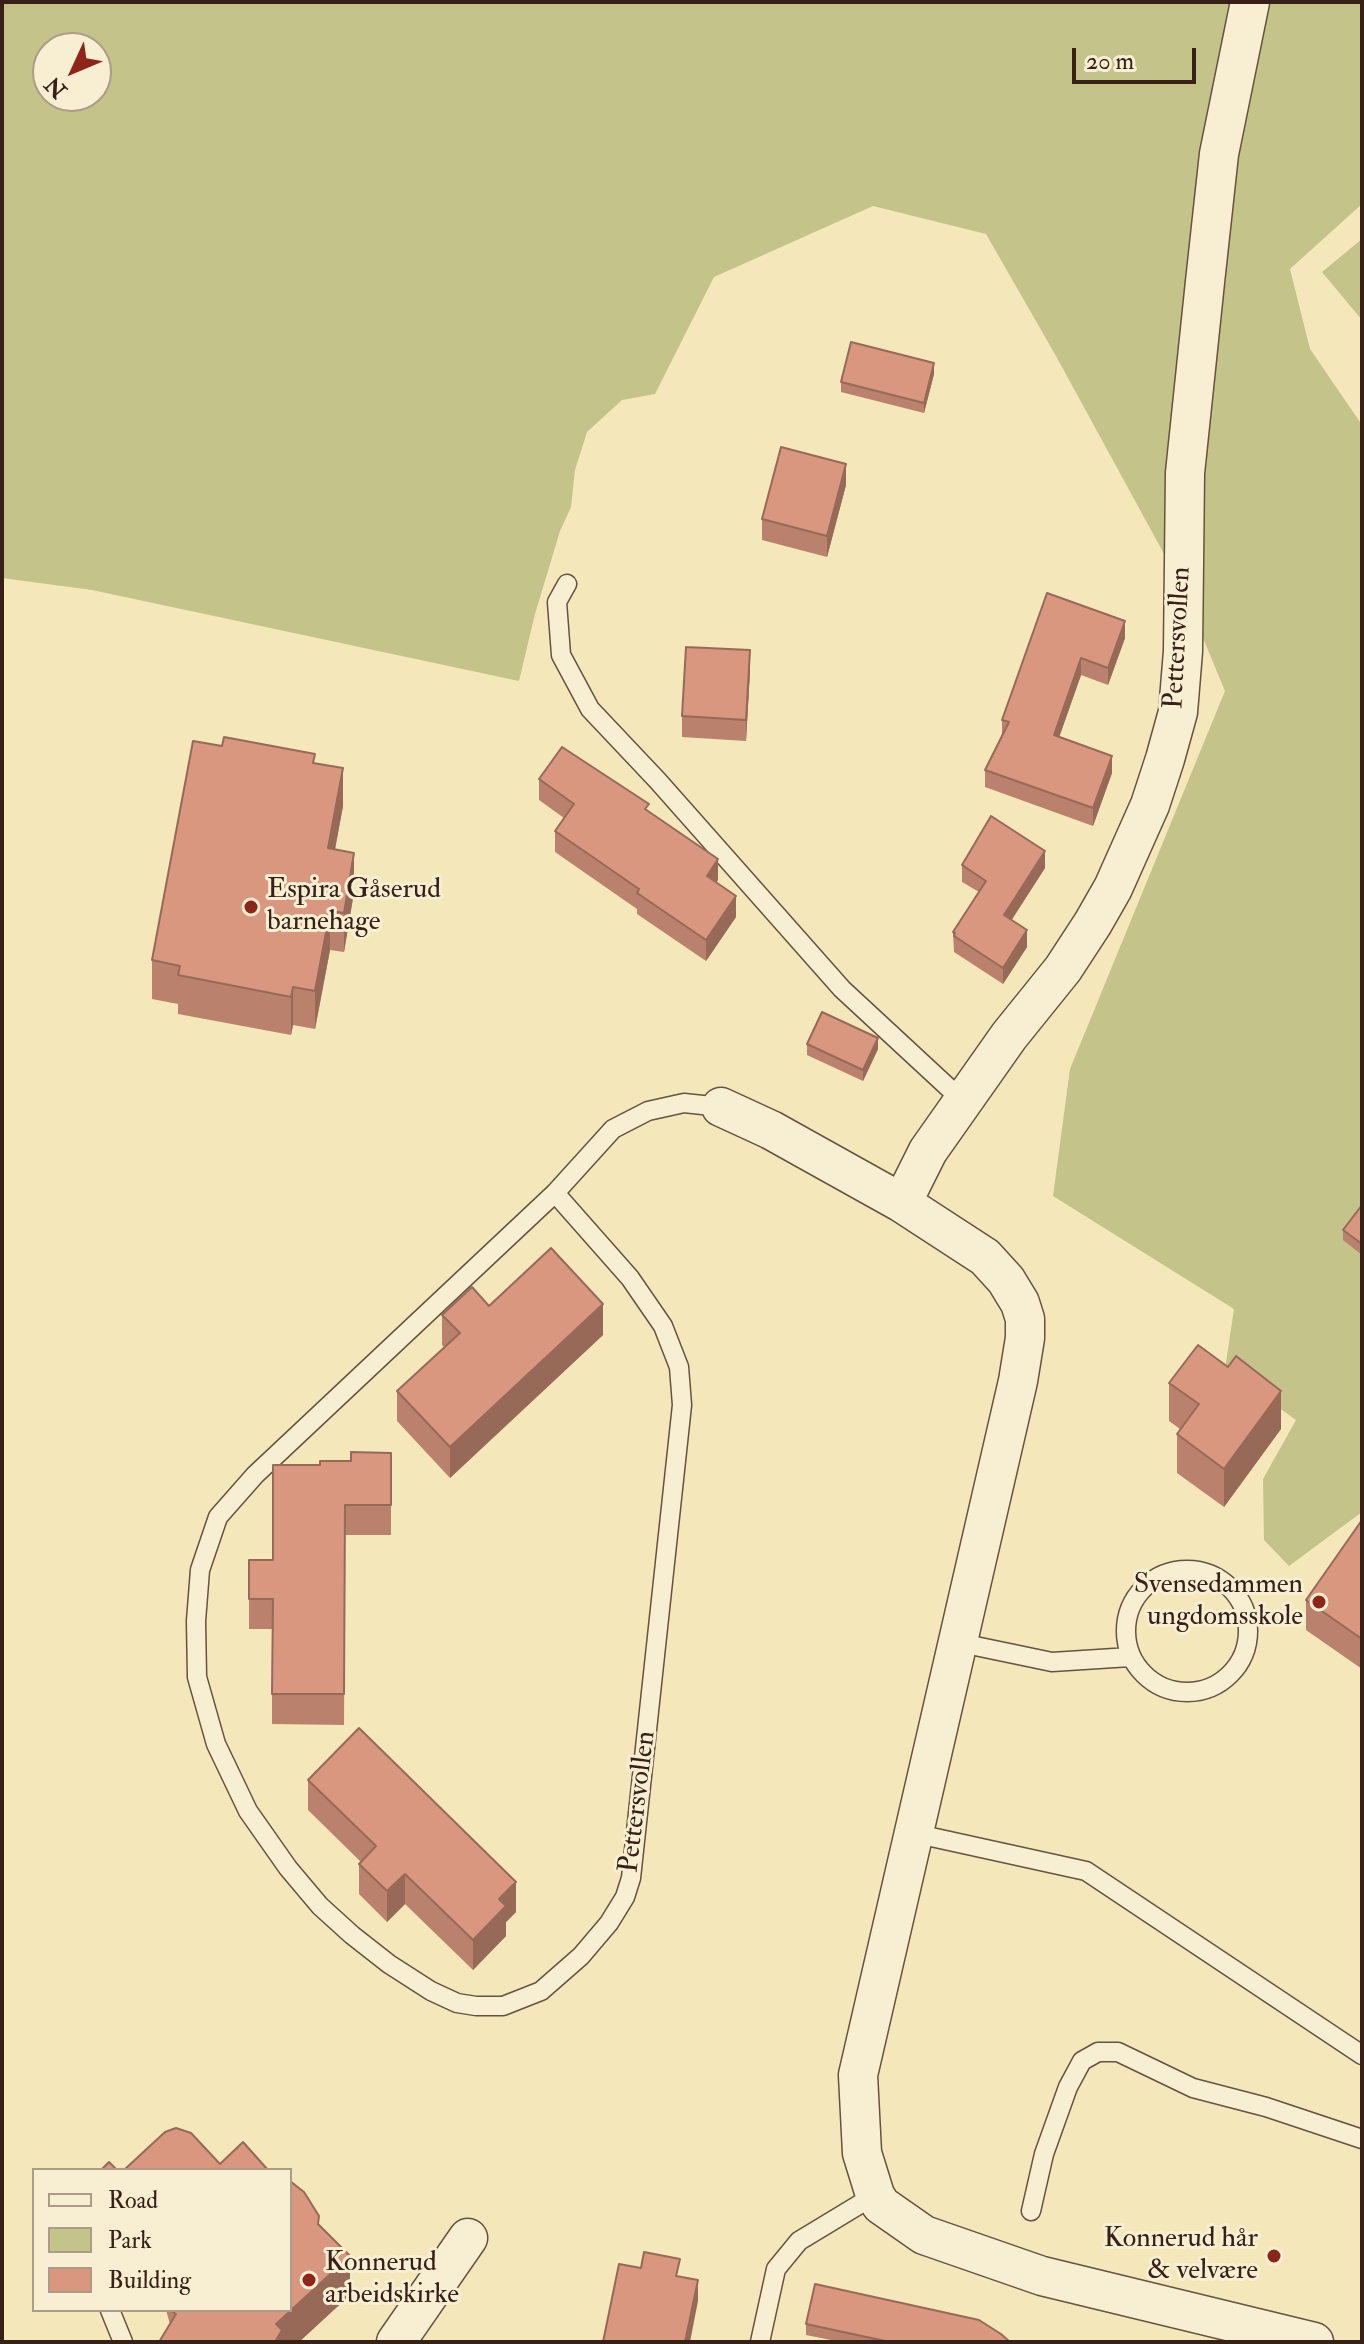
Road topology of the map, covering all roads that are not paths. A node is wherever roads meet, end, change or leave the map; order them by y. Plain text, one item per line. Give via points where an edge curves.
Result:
1 (1250, 2) edge
2 (567, 584) dead end
3 (964, 1102) junction
4 (721, 1107) joint
5 (555, 1193) junction
6 (902, 1203) junction
7 (956, 1642) junction
8 (1130, 1657) junction
9 (913, 1833) junction
10 (1362, 2055) edge
11 (1362, 2139) edge
12 (875, 2195) junction
13 (1031, 2211) dead end
14 (468, 2238) dead end
15 (111, 2312) edge
16 (123, 2342) edge
17 (396, 2342) edge
18 (760, 2342) edge
19 (1314, 2342) edge

1 - 3 street, Pettersvollen via 1219,154 1185,473 1178,712 1150,805 1113,888 1063,969
2 - 3 lane via 557,602 561,655 590,709 842,989
3 - 6 street, Pettersvollen via 928,1151
4 - 5 lane, Pettersvollen via 684,1103 648,1111 613,1129
4 - 6 street, Pettersvollen
5 - 5 lane, Pettersvollen via 255,1475 218,1517 200,1570 197,1677 216,1744 248,1811 288,1868 352,1935 431,1991 476,2006 503,2006 541,1991 581,1956 625,1897 682,1405 679,1367 663,1326 630,1278
6 - 7 street, Pettersvollen via 985,1257 1006,1280 1025,1319 1018,1381
7 - 8 lane via 1052,1662
7 - 9 street, Pettersvollen
8 - 8 lane via 1126,1618 1133,1600 1163,1574 1201,1571 1219,1578 1245,1608 1249,1628 1244,1655 1216,1686 1176,1693 1142,1674
9 - 10 lane via 1086,1871
9 - 12 street, Pettersvollen via 858,2075 862,2153
11 - 13 lane via 1193,2088 1118,2052 1098,2052 1082,2061 1068,2087
12 - 18 lane via 799,2241 776,2269
12 - 19 street via 924,2235 1042,2276
14 - 17 street
15 - 16 lane

